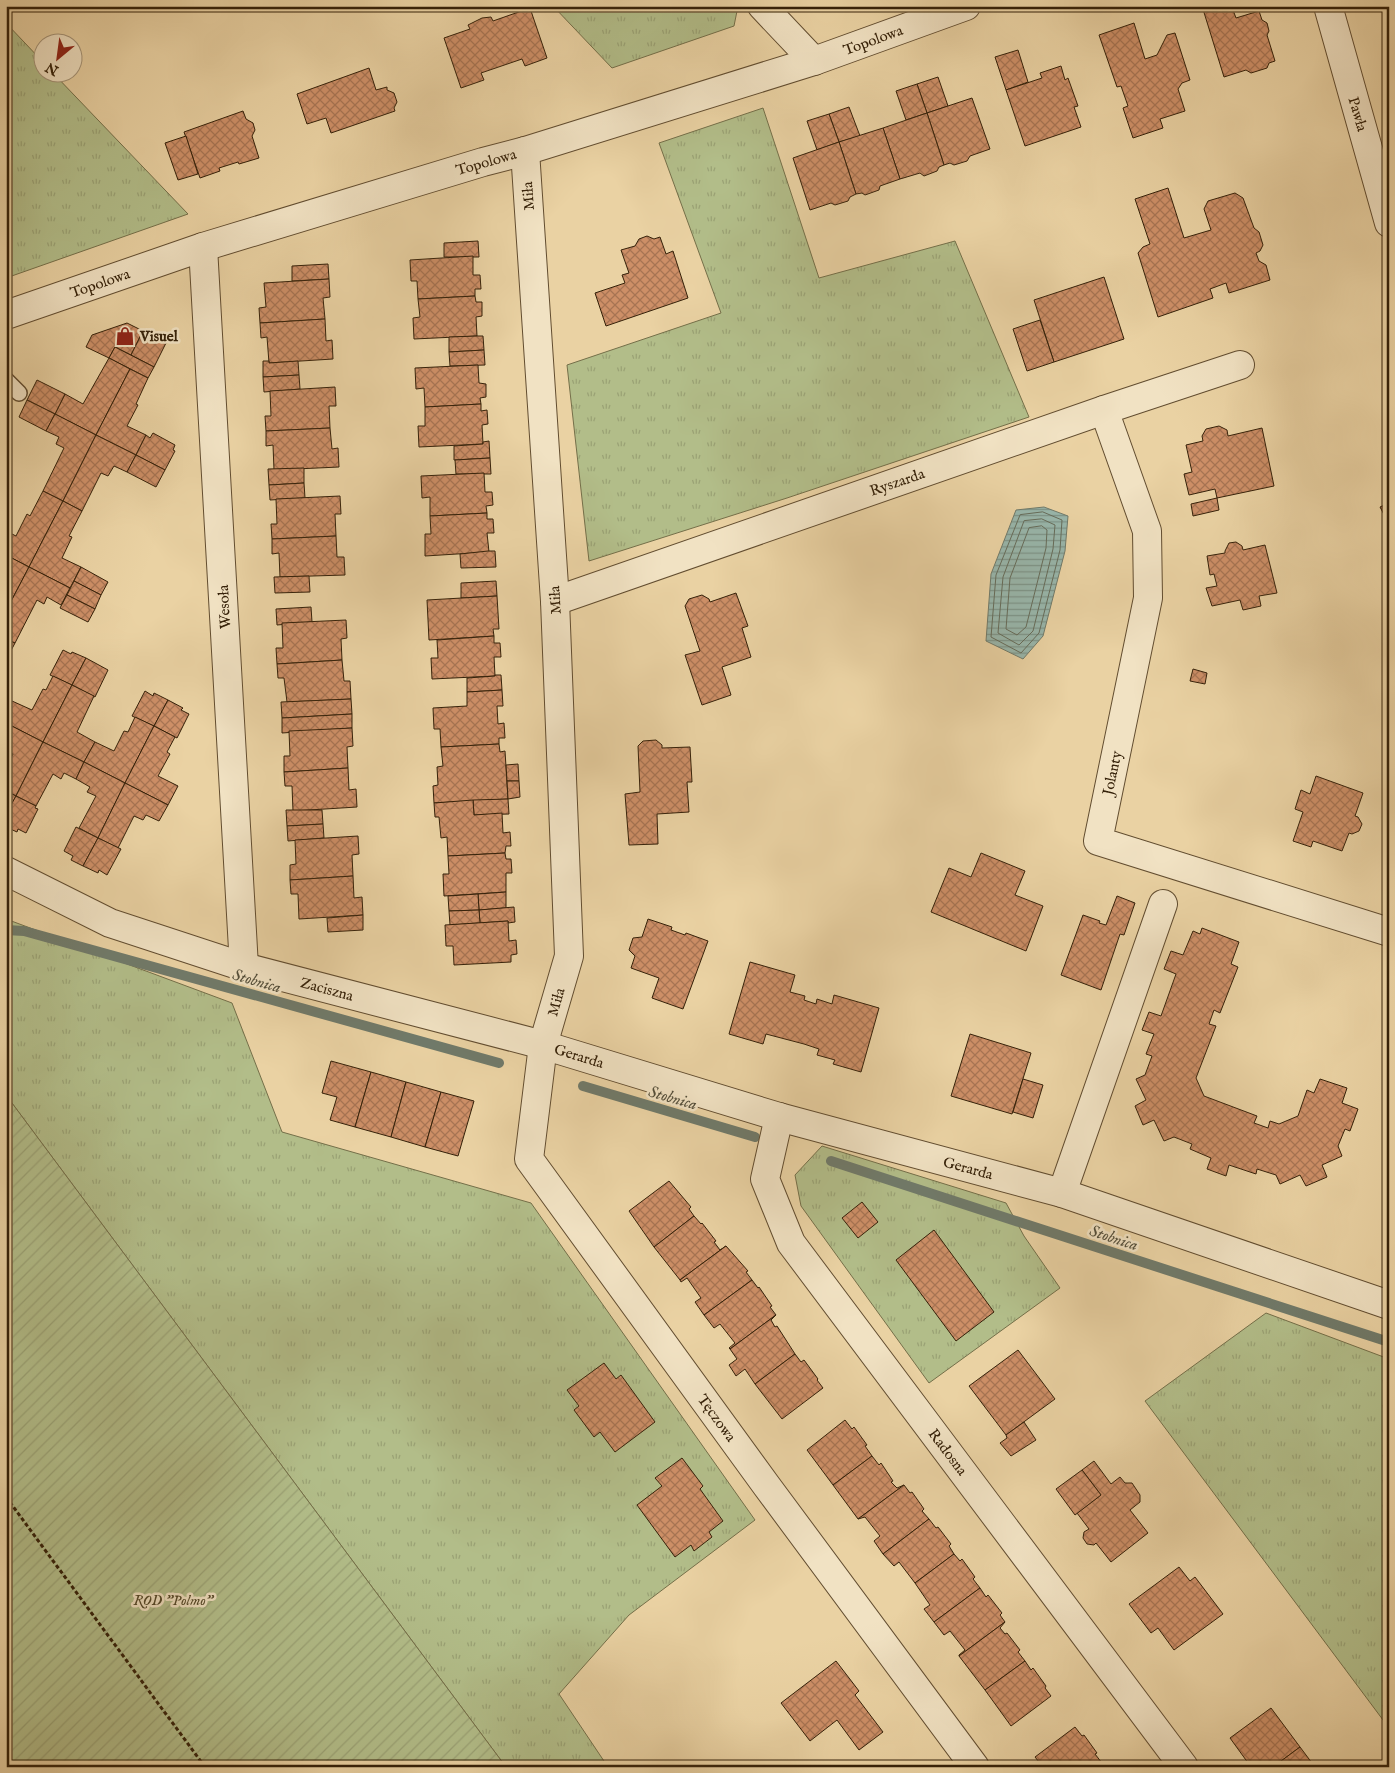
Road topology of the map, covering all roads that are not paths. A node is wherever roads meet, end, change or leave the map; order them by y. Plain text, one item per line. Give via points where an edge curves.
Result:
1 (762, 6) edge
2 (966, 6) edge
3 (1328, 6) edge
4 (814, 62) junction
5 (525, 151) junction
6 (1389, 222) edge
7 (204, 247) junction
8 (6, 315) edge
9 (1240, 365) dead end
10 (6, 380) edge
11 (19, 393) dead end
12 (1104, 410) junction
13 (555, 601) junction
14 (6, 871) edge
15 (1163, 904) dead end
16 (1389, 932) edge
17 (244, 967) junction
18 (543, 1045) junction
19 (779, 1117) junction
20 (1062, 1193) junction
21 (1389, 1305) edge
22 (975, 1767) edge
23 (1184, 1767) edge

1 - 4 street
2 - 4 street, Topolowa
3 - 6 street, Pawła
4 - 5 street, Topolowa
5 - 7 street, Topolowa
5 - 13 street, Miła
7 - 8 street, Topolowa
7 - 17 street, Wesoła
9 - 12 street, Ryszarda
10 - 11 lane
12 - 13 street, Ryszarda
12 - 16 street, Jolanty via 1147,531 1148,598 1098,841
13 - 18 street, Miła via 569,956
14 - 17 street, Zaciszna via 110,923
15 - 20 street
17 - 18 street, Zaciszna
18 - 19 street, Gerarda
18 - 22 street, Tęczowa via 529,1159
19 - 20 street, Gerarda
19 - 23 street, Radosna via 765,1180 791,1242
20 - 21 street, Gerarda

